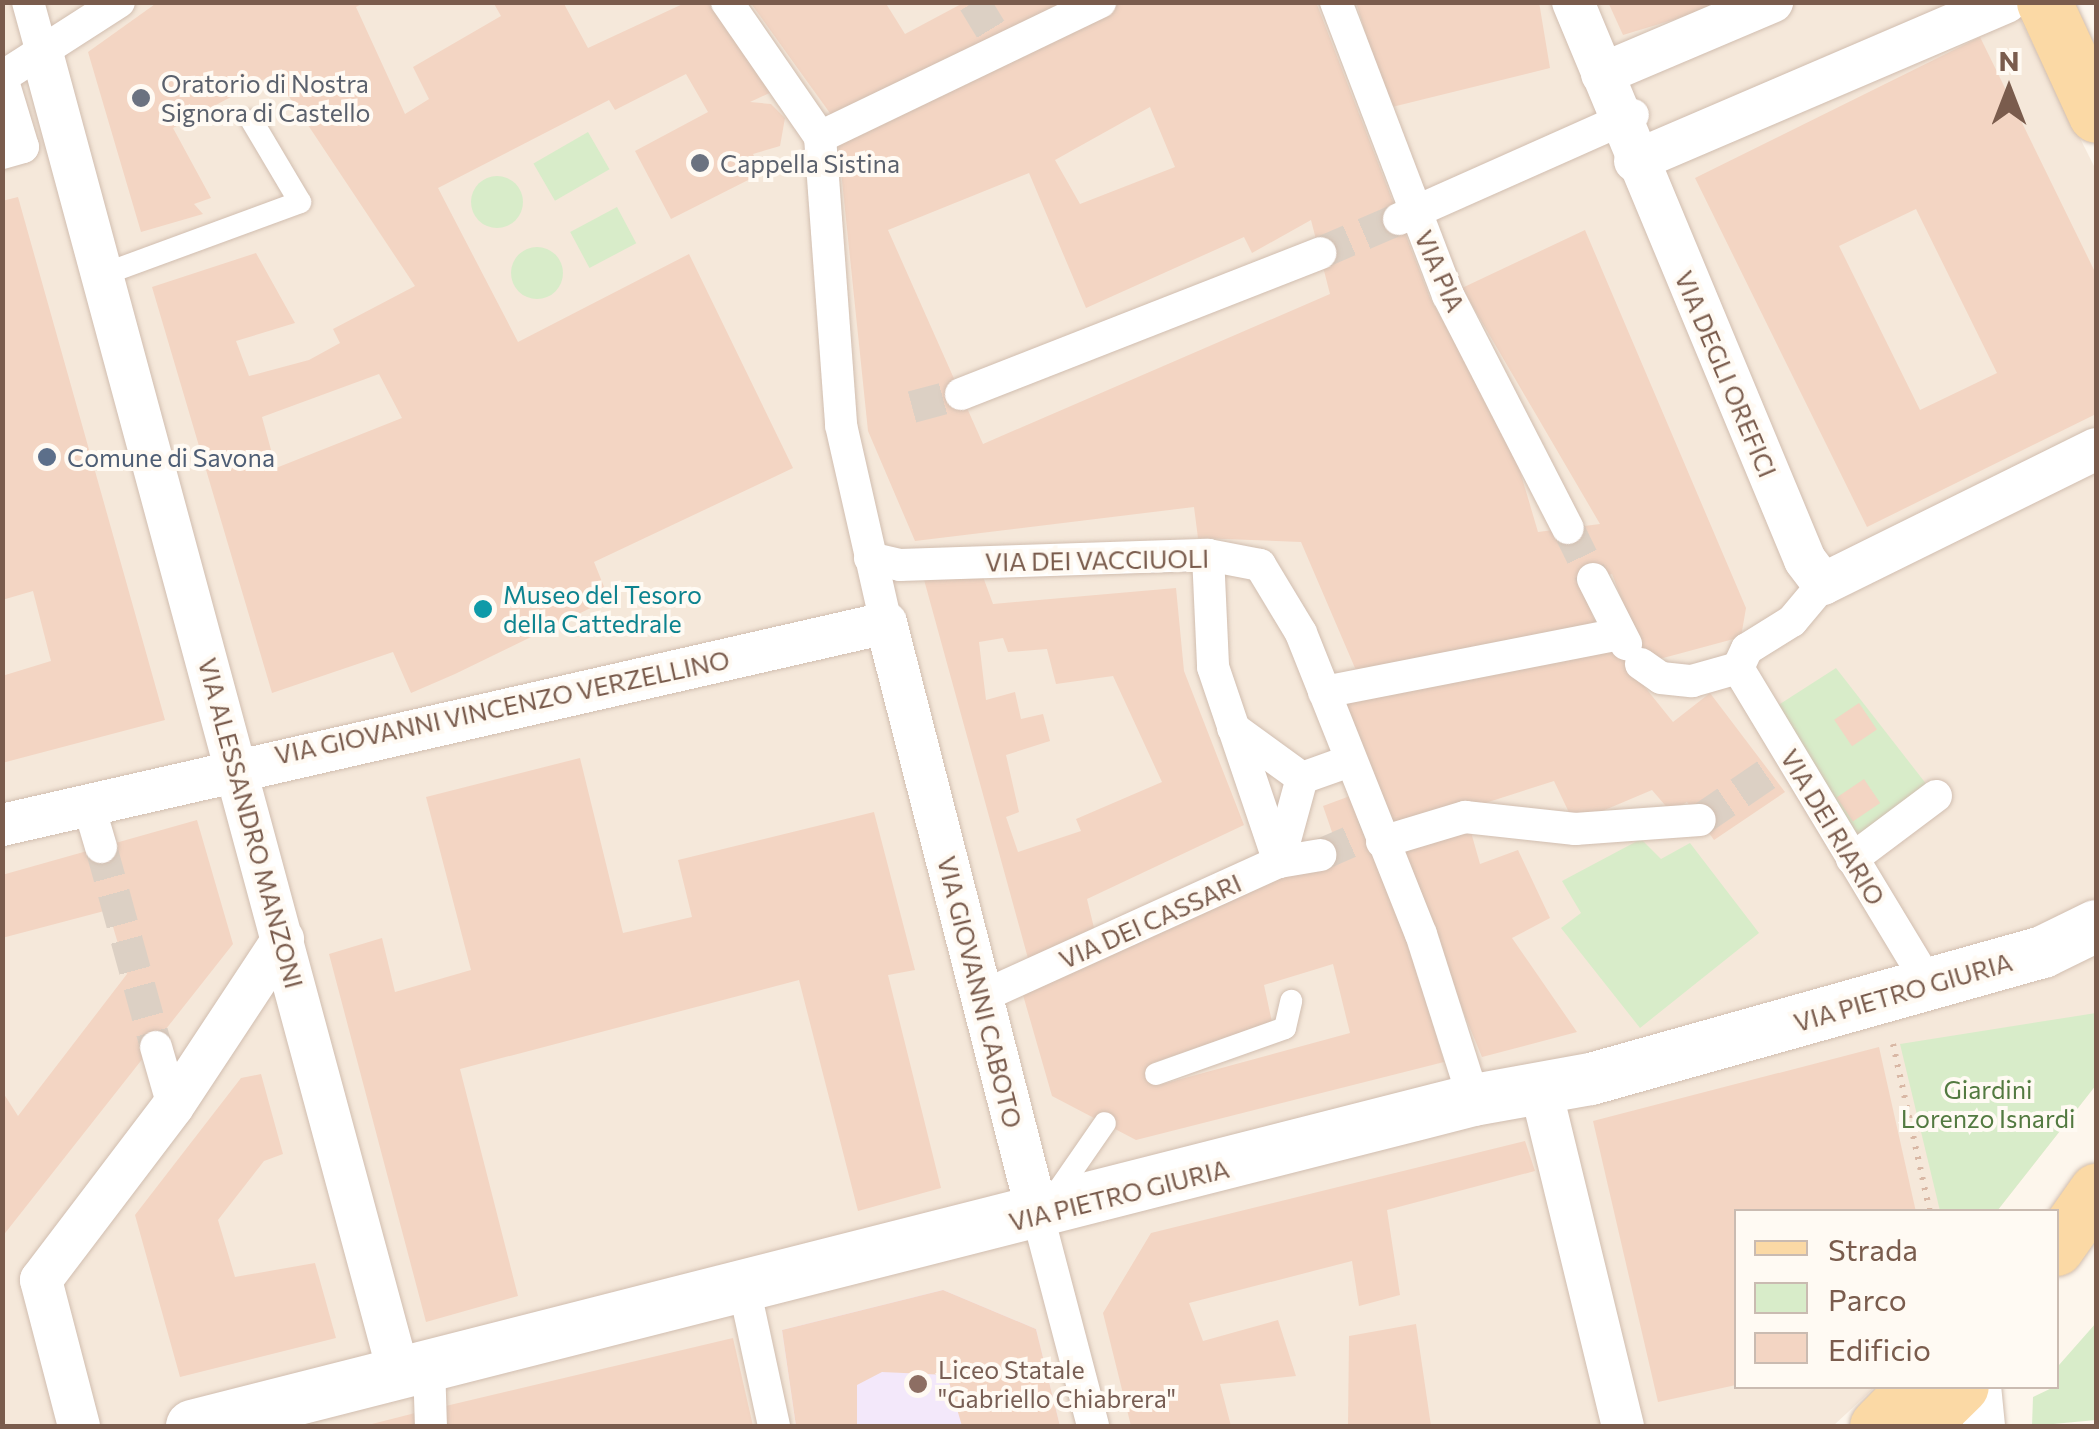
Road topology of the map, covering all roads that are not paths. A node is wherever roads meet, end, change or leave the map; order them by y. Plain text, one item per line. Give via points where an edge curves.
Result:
1 (28, 2) edge
2 (119, 2) edge
3 (727, 2) edge
4 (1100, 2) edge
5 (1336, 2) edge
6 (1574, 2) edge
7 (1772, 2) edge
8 (2006, 2) edge
9 (2044, 2) edge
10 (42, 54) junction
11 (1602, 74) junction
12 (2, 78) edge
13 (2096, 115) edge
14 (1627, 118) junction
15 (252, 121) dead end
16 (820, 137) junction
17 (2, 153) edge
18 (1635, 161) junction
19 (1406, 216) junction
20 (1320, 253) tunnel mouth
21 (102, 275) junction
22 (961, 394) tunnel mouth
23 (2096, 449) edge
24 (1568, 528) tunnel mouth
25 (1208, 555) junction
26 (870, 558) junction
27 (1592, 578) tunnel mouth
28 (1823, 584) junction
29 (886, 623) junction
30 (1628, 647) junction
31 (1738, 668) junction
32 (1324, 692) junction
33 (1234, 728) junction
34 (1347, 762) junction
35 (235, 766) junction
36 (1302, 778) junction
37 (1936, 796) dead end
38 (88, 802) junction
39 (1700, 820) tunnel mouth
40 (2, 824) edge
41 (1375, 838) junction
42 (101, 847) tunnel mouth
43 (1320, 854) tunnel mouth
44 (1852, 859) junction
45 (1279, 862) junction
46 (2096, 926) edge
47 (283, 939) junction
48 (2043, 952) junction
49 (2096, 956) edge
50 (1929, 984) junction
51 (984, 996) junction
52 (1291, 1002) dead end
53 (156, 1047) tunnel mouth
54 (1156, 1074) dead end
55 (1541, 1090) junction
56 (1474, 1100) junction
57 (173, 1106) junction
58 (1105, 1123) dead end
59 (2096, 1191) edge
60 (1038, 1216) junction
61 (2059, 1244) edge
62 (744, 1288) junction
63 (413, 1367) junction
64 (1913, 1389) edge
65 (1958, 1389) edge
66 (1980, 1389) edge
67 (79, 1426) edge
68 (192, 1426) edge
69 (431, 1426) edge
70 (774, 1426) edge
71 (1093, 1426) edge
72 (1623, 1426) edge
73 (1876, 1426) edge
74 (1920, 1426) edge
75 (1984, 1426) edge

1 - 10 street, VIA ALESSANDRO MANZONI
2 - 10 street
3 - 16 street
4 - 16 street
5 - 19 street, VIA PIA
6 - 11 street
7 - 11 street
8 - 18 street
9 - 13 main road
10 - 12 street
10 - 21 street, VIA ALESSANDRO MANZONI
11 - 14 street, VIA DEGLI OREFICI
12 - 17 street via 22,147
14 - 18 street, VIA DEGLI OREFICI
14 - 19 street
15 - 21 lane via 300,202
16 - 26 street, VIA GIOVANNI CABOTO via 841,425
18 - 28 street, VIA DEGLI OREFICI
19 - 24 street, VIA PIA
20 - 22 street
21 - 35 street, VIA ALESSANDRO MANZONI
23 - 28 street
25 - 26 street, VIA DEI VACCIUOLI via 900,565
25 - 32 street, VIA DEI VACCIUOLI via 1260,565
25 - 33 street via 1213,668
26 - 29 street, VIA GIOVANNI CABOTO
27 - 30 street
28 - 31 street via 1792,620 1747,649
29 - 35 street, VIA GIOVANNI VINCENZO VERZELLINO
29 - 51 street, VIA GIOVANNI CABOTO
30 - 31 street via 1661,678 1692,681
30 - 32 street
31 - 44 street, VIA DEI RIARIO via 1780,764
32 - 34 street, VIA DEI VACCIUOLI
33 - 36 street
33 - 45 street
34 - 36 street
34 - 41 street, VIA DEI VACCIUOLI
35 - 38 street, VIA GIOVANNI VINCENZO VERZELLINO
35 - 47 street, VIA ALESSANDRO MANZONI
36 - 45 street
37 - 44 street
38 - 40 street, VIA GIOVANNI VINCENZO VERZELLINO
38 - 42 street
39 - 41 street via 1575,830 1465,817
41 - 56 street, VIA DEI VACCIUOLI
43 - 45 street, VIA DEI CASSARI
44 - 50 street, VIA DEI RIARIO
45 - 51 street, VIA DEI CASSARI
46 - 48 street, VIA PIETRO GIURIA
47 - 57 street
47 - 63 street, VIA ALESSANDRO MANZONI
48 - 49 street, VIA PIETRO GIURIA
48 - 50 street, VIA PIETRO GIURIA
50 - 55 street, VIA PIETRO GIURIA
51 - 60 street, VIA GIOVANNI CABOTO
52 - 54 lane via 1285,1028
53 - 57 street
55 - 56 street, VIA PIETRO GIURIA
55 - 72 street
56 - 60 street, VIA PIETRO GIURIA
57 - 67 street via 41,1280
58 - 60 lane
59 - 61 main road
60 - 62 street, VIA PIETRO GIURIA
60 - 71 street, VIA GIOVANNI CABOTO
62 - 63 street, VIA PIETRO GIURIA
62 - 70 street
63 - 68 street, VIA PIETRO GIURIA
63 - 69 street
64 - 73 main road
65 - 74 main road
66 - 75 street

